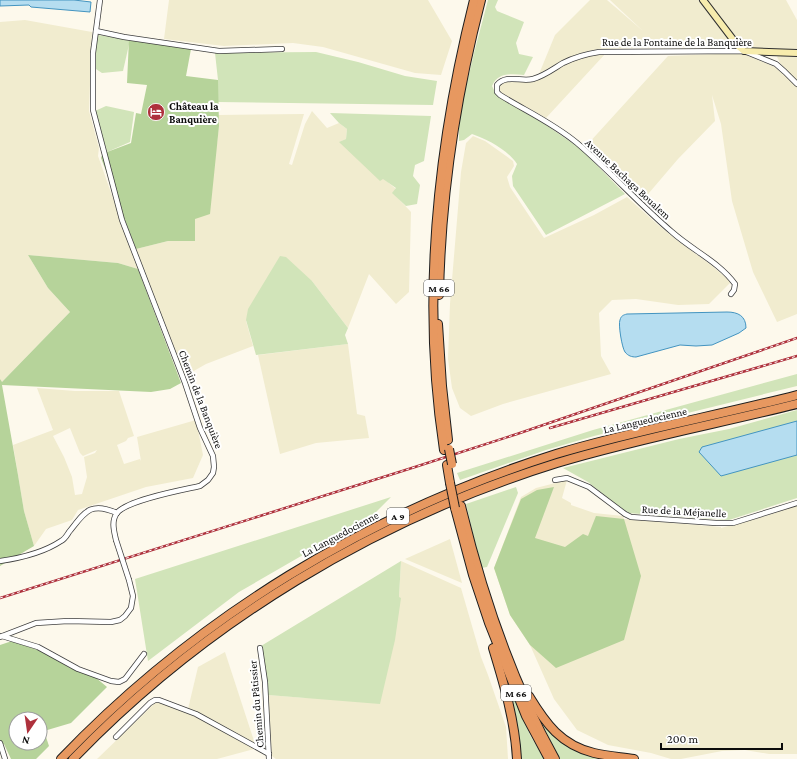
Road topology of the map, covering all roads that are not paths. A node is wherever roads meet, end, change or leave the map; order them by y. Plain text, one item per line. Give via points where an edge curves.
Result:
1 (100, 0) edge
2 (470, 0) edge
3 (474, 0) edge
4 (480, 0) edge
5 (485, 0) edge
6 (704, 0) edge
7 (470, 16) junction
8 (474, 27) junction
9 (96, 31) junction
10 (282, 49) dead end
11 (744, 51) junction
12 (797, 53) edge
13 (797, 84) edge
14 (497, 88) joint
15 (731, 294) dead end
16 (797, 395) edge
17 (797, 404) edge
18 (447, 450) junction
19 (555, 480) dead end
20 (797, 503) edge
21 (458, 507) junction
22 (117, 513) junction
23 (0, 562) edge
24 (489, 623) junction
25 (1, 636) edge
26 (260, 648) dead end
27 (144, 654) dead end
28 (516, 677) junction
29 (116, 737) dead end
30 (0, 743) edge
31 (269, 756) edge
32 (5, 759) edge
33 (61, 759) edge
34 (73, 759) edge
35 (517, 759) edge
36 (549, 759) edge
37 (555, 759) edge
38 (634, 759) edge

1 - 9 street, Chemin de la Banquière
2 - 7 street, M 66
3 - 7 highway, M 66
4 - 8 highway, M 66
5 - 8 street, M 66
6 - 11 street
7 - 18 highway, M 66 via 442,167 433,274 434,351 440,420
8 - 18 highway, M 66 via 458,101 448,168 440,259 438,320
9 - 10 street via 219,51
9 - 22 street, Chemin de la Banquière via 93,53 93,110 108,170 122,220 200,428 213,456 214,467 210,477 200,486 134,502 122,507
11 - 12 street, Rue de la Fontaine de la Banquière
11 - 13 street via 776,64
11 - 14 street, Rue de la Fontaine de la Banquière via 590,53 562,64 542,76 504,80
14 - 15 street, Avenue Bachaga Boualem via 500,96 544,119 576,143 679,239 731,278 735,284
16 - 33 highway, La Languedocienne / A 9 via 557,454 431,500 385,522 296,570 211,627 133,689
17 - 34 highway, La Languedocienne / A 9 via 552,464 420,514 305,575 257,605 178,663 133,701
18 - 21 highway, M 66, bridge
19 - 20 street, Rue de la Méjanelle via 567,478 589,487 631,517 733,522
21 - 24 highway, M 66 via 473,575
21 - 28 highway, M 66 via 482,586
22 - 23 street via 98,507 88,510 63,540 35,553
22 - 25 street, bridge via 114,522 116,540 133,596 131,608 125,616 111,622 68,621 36,624
24 - 35 highway via 490,636 508,698
24 - 36 highway, M 66 via 523,709
25 - 27 street via 38,647 78,669 111,681 119,682 125,679
26 - 31 street, Chemin du Pâtissier via 265,682
28 - 37 highway, M 66
28 - 38 highway via 522,682 547,723 567,742 594,753
29 - 31 street via 150,703 159,700 196,714
30 - 32 street

